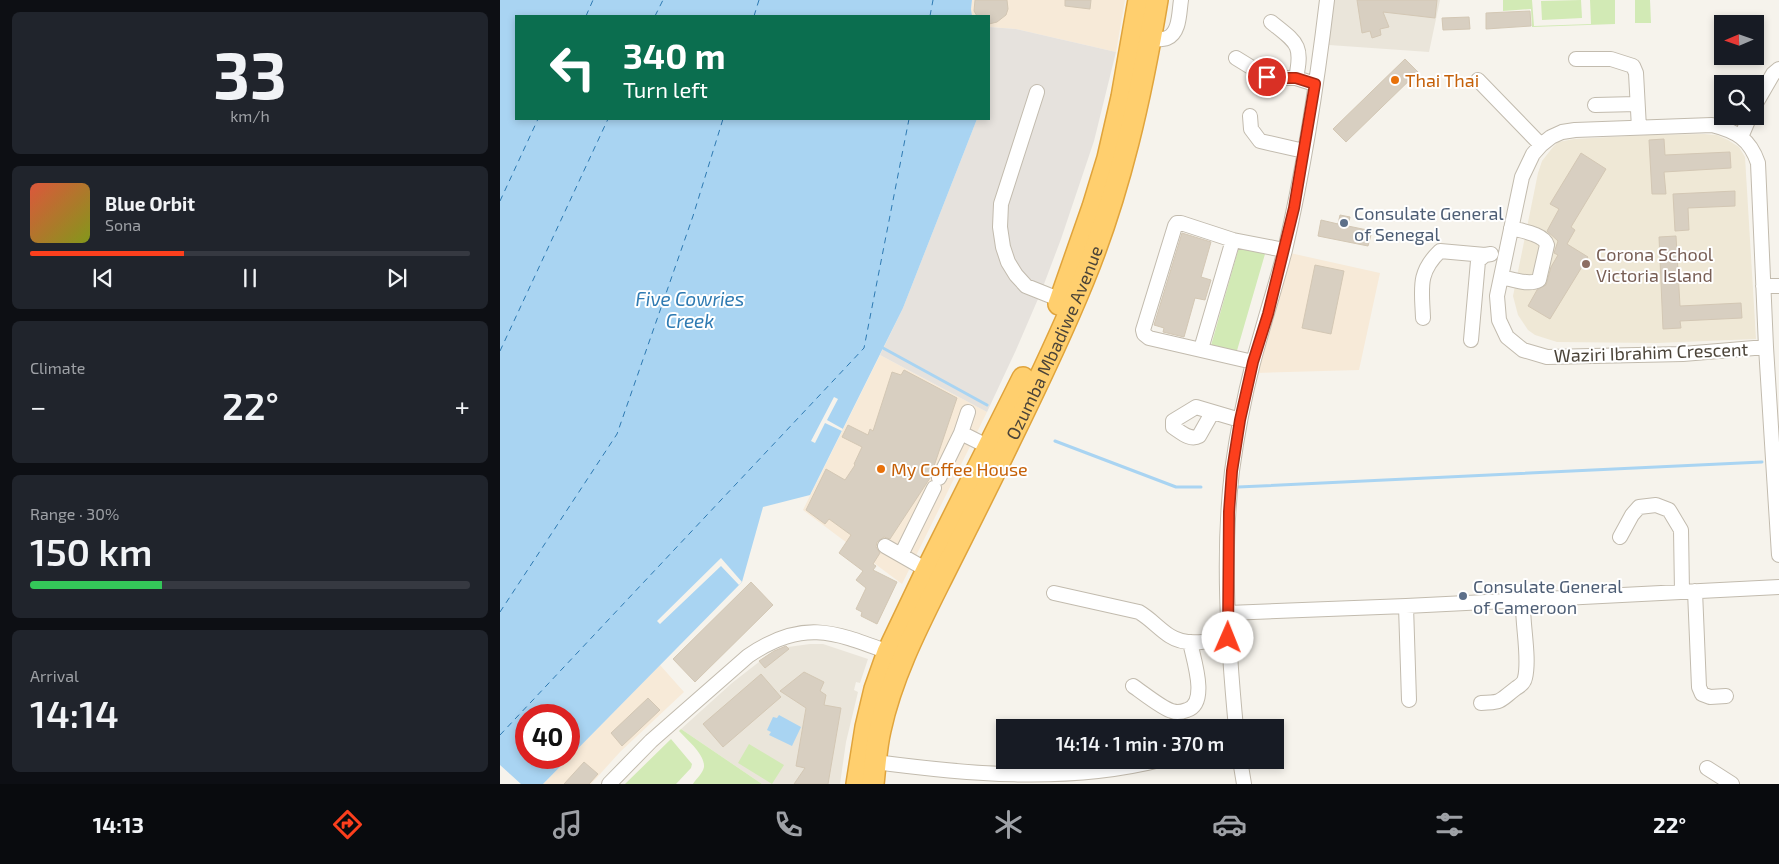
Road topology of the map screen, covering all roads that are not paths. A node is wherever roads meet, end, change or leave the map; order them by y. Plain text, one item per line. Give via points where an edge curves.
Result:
1 (1140, 0) edge
2 (1157, 0) edge
3 (1181, 0) edge
4 (1327, 0) edge
5 (1271, 22) dead end
6 (1150, 40) junction
7 (1236, 58) dead end
8 (1576, 59) dead end
9 (1779, 69) edge
10 (1296, 78) junction
11 (1478, 80) dead end
12 (1315, 84) junction
13 (1764, 90) edge
14 (1037, 92) dead end
15 (1637, 104) junction
16 (1595, 105) dead end
17 (1250, 116) dead end
18 (1746, 125) edge
19 (1639, 128) junction
20 (1740, 137) junction
21 (1541, 145) junction
22 (1304, 151) junction
23 (1512, 228) junction
24 (1233, 240) junction
25 (1284, 250) junction
26 (1506, 251) junction
27 (1485, 255) junction
28 (1501, 277) junction
29 (1763, 286) junction
30 (1779, 286) edge
31 (1060, 300) junction
32 (1423, 318) dead end
33 (1471, 340) dead end
34 (1766, 347) junction
35 (1201, 349) junction
36 (1253, 362) junction
37 (968, 412) dead end
38 (1212, 413) dead end
39 (1240, 420) junction
40 (961, 433) junction
41 (989, 447) junction
42 (1620, 537) dead end
43 (885, 546) dead end
44 (901, 555) junction
45 (1779, 555) edge
46 (927, 570) junction
47 (1779, 587) edge
48 (1688, 592) junction
49 (1054, 593) dead end
50 (1523, 600) junction
51 (1406, 606) junction
52 (1228, 613) junction
53 (1228, 638) junction
54 (1190, 642) junction
55 (896, 655) junction
56 (1132, 686) dead end
57 (1726, 696) dead end
58 (1409, 700) dead end
59 (1481, 702) dead end
60 (1235, 719) edge
61 (867, 761) junction
62 (1707, 768) dead end
63 (1113, 769) edge
64 (1242, 769) edge
65 (609, 784) edge
66 (857, 784) edge
67 (873, 784) edge
68 (1244, 784) edge
69 (1732, 784) edge

1 - 31 highway, Ozumba Mbadiwe Avenue via 1108,158
2 - 6 highway, Ozumba Mbadiwe Avenue
3 - 6 street via 1174,33 1167,38
4 - 12 street
5 - 10 street via 1295,43 1299,51
6 - 55 highway, Ozumba Mbadiwe Avenue via 1125,154 1084,280 927,608
7 - 10 street via 1267,77
8 - 15 street via 1611,59 1633,66
9 - 13 street
10 - 12 street
11 - 21 street
12 - 22 street
14 - 31 street via 1001,204 1000,228 1008,262 1016,275 1026,286
15 - 16 street
15 - 19 street
17 - 22 street via 1251,129 1260,142
18 - 20 street
19 - 20 street, Waziri Ibrahim Crescent via 1712,125 1728,129
19 - 21 street, Waziri Ibrahim Crescent via 1562,132
20 - 29 street, Waziri Ibrahim Crescent via 1754,152 1758,163
21 - 23 street, Waziri Ibrahim Crescent via 1522,177
22 - 25 street
23 - 26 street, Waziri Ibrahim Crescent
23 - 28 street via 1542,238 1547,245 1539,280 1532,283
24 - 25 street
24 - 35 street
24 - 35 street via 1182,223 1174,226 1143,330 1150,338
25 - 36 street
26 - 27 street
26 - 28 street, Waziri Ibrahim Crescent
27 - 32 street via 1440,252 1430,260 1423,273
27 - 33 street via 1478,261
28 - 34 street, Waziri Ibrahim Crescent via 1497,296 1500,320 1507,337 1523,350 1548,357 1683,354
29 - 30 street
29 - 34 street, Waziri Ibrahim Crescent
31 - 41 highway, Ozumba Mbadiwe Avenue
34 - 45 street, Waziri Ibrahim Crescent
35 - 36 street
36 - 39 street
37 - 40 street
38 - 39 street
39 - 52 street via 1229,512
40 - 41 street
40 - 44 street
41 - 46 highway, Ozumba Mbadiwe Avenue
42 - 48 street via 1639,507 1656,504 1669,510 1681,530
43 - 44 street
44 - 46 street
46 - 55 highway, Ozumba Mbadiwe Avenue
47 - 48 street
48 - 50 street
48 - 57 street via 1699,687 1702,694 1710,697
49 - 54 street via 1139,612 1170,636
50 - 51 street
50 - 59 street via 1525,680 1503,700
51 - 52 street
51 - 58 street
52 - 53 street
53 - 54 street
53 - 60 street
54 - 56 street via 1200,685 1196,704 1191,709 1170,711
55 - 61 highway, Ozumba Mbadiwe Avenue via 880,730
55 - 65 street via 847,636 818,632 801,632 765,644 651,741
61 - 63 street via 1031,777
61 - 66 highway, Ozumba Mbadiwe Avenue
61 - 67 highway, Ozumba Mbadiwe Avenue
62 - 69 street
64 - 68 street

